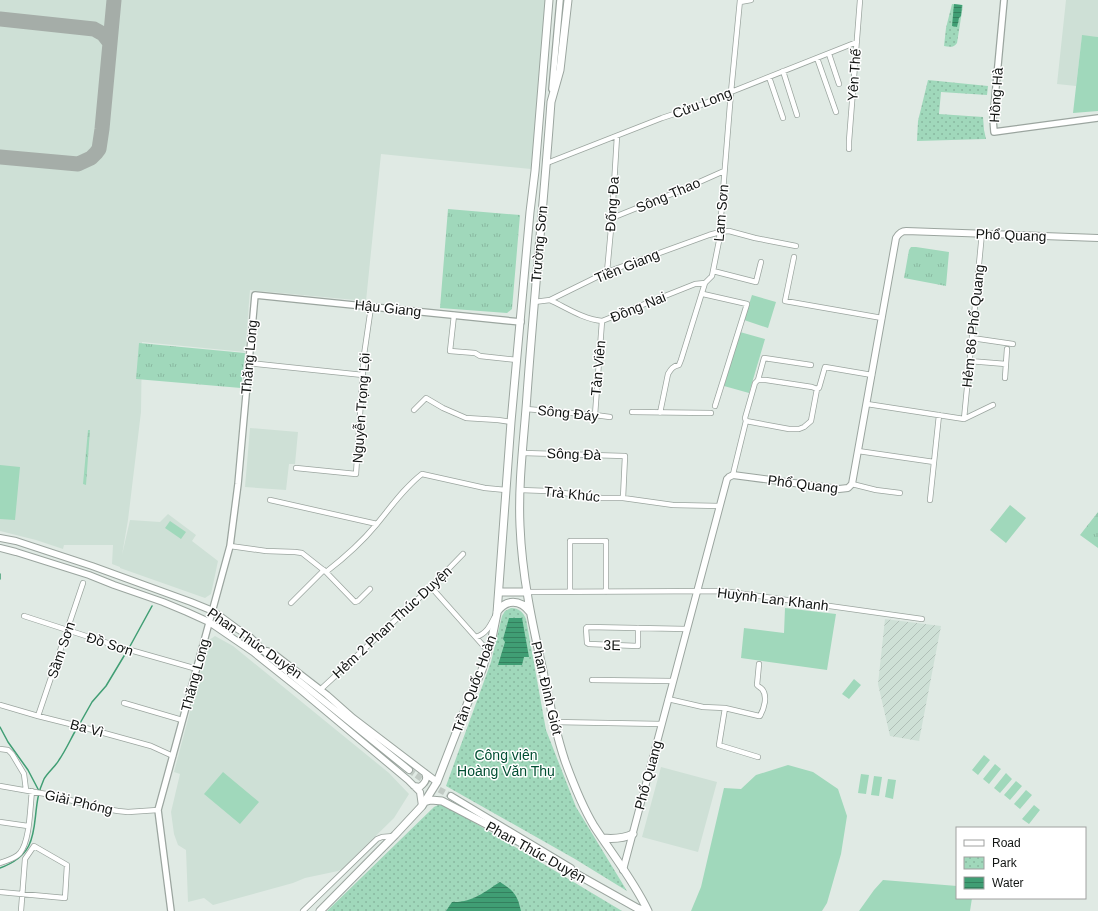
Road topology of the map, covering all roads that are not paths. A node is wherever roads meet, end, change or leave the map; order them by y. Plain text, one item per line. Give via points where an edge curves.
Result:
1 (549, 0) edge
2 (560, 0) edge
3 (568, 0) edge
4 (751, 0) edge
5 (860, 0) edge
6 (1004, 0) edge
7 (740, 1) edge
8 (857, 42) junction
9 (829, 54) junction
10 (818, 58) junction
11 (783, 71) junction
12 (769, 77) junction
13 (839, 84) dead end
14 (730, 92) junction
15 (551, 102) junction
16 (836, 112) dead end
17 (797, 115) dead end
18 (783, 118) dead end
19 (1098, 118) edge
20 (616, 136) junction
21 (849, 149) dead end
22 (547, 163) junction
23 (724, 171) junction
24 (612, 218) junction
25 (720, 232) junction
26 (982, 234) junction
27 (1098, 238) edge
28 (796, 246) dead end
29 (794, 257) dead end
30 (761, 262) dead end
31 (713, 271) junction
32 (607, 272) junction
33 (706, 283) junction
34 (703, 294) junction
35 (255, 295) joint
36 (550, 300) junction
37 (534, 302) junction
38 (371, 306) junction
39 (454, 315) junction
40 (882, 318) junction
41 (602, 321) junction
42 (521, 322) junction
43 (972, 338) junction
44 (1013, 344) dead end
45 (1007, 349) dead end
46 (517, 360) junction
47 (969, 360) junction
48 (248, 363) junction
49 (1006, 364) junction
50 (811, 365) dead end
51 (363, 375) junction
52 (872, 375) junction
53 (1006, 378) dead end
54 (758, 380) junction
55 (817, 389) junction
56 (866, 404) junction
57 (993, 405) dead end
58 (715, 406) dead end
59 (526, 409) junction
60 (414, 410) dead end
61 (632, 412) dead end
62 (660, 413) junction
63 (711, 413) dead end
64 (594, 415) junction
65 (939, 415) junction
66 (610, 417) dead end
67 (964, 419) junction
68 (746, 421) junction
69 (511, 422) junction
70 (858, 451) junction
71 (523, 453) junction
72 (934, 462) junction
73 (296, 468) dead end
74 (733, 475) junction
75 (852, 484) junction
76 (506, 490) junction
77 (520, 490) junction
78 (900, 493) dead end
79 (623, 498) junction
80 (270, 500) dead end
81 (930, 500) dead end
82 (720, 506) junction
83 (377, 524) junction
84 (0, 538) edge
85 (230, 546) junction
86 (0, 548) edge
87 (463, 554) dead end
88 (92, 566) junction
89 (325, 571) junction
90 (89, 575) junction
91 (83, 583) dead end
92 (431, 587) junction
93 (370, 589) dead end
94 (499, 592) junction
95 (526, 592) junction
96 (570, 592) junction
97 (606, 592) junction
98 (697, 592) junction
99 (291, 603) dead end
100 (212, 611) junction
101 (497, 613) junction
102 (531, 614) junction
103 (24, 616) dead end
104 (922, 619) dead end
105 (209, 622) junction
106 (638, 628) junction
107 (687, 628) junction
108 (67, 630) junction
109 (476, 637) junction
110 (262, 649) junction
111 (488, 651) junction
112 (759, 664) dead end
113 (196, 669) junction
114 (592, 680) dead end
115 (673, 681) junction
116 (320, 690) junction
117 (668, 699) junction
118 (124, 703) dead end
119 (0, 704) edge
120 (725, 708) junction
121 (38, 716) junction
122 (182, 720) junction
123 (554, 722) junction
124 (662, 724) junction
125 (0, 749) edge
126 (173, 756) junction
127 (758, 757) dead end
128 (409, 770) tunnel mouth
129 (425, 773) junction
130 (437, 782) junction
131 (0, 786) edge
132 (414, 786) junction
133 (26, 790) junction
134 (33, 791) junction
135 (451, 796) tunnel mouth
136 (423, 804) junction
137 (158, 810) junction
138 (0, 822) edge
139 (28, 826) junction
140 (633, 834) junction
141 (395, 835) junction
142 (602, 838) junction
143 (0, 863) edge
144 (623, 870) junction
145 (601, 888) junction
146 (0, 892) edge
147 (22, 894) junction
148 (21, 911) edge
149 (171, 911) edge
150 (303, 911) edge
151 (320, 911) edge
152 (647, 911) edge

1 - 42 main road, Trường Sơn
2 - 15 street
3 - 15 main road, Trường Sơn via 560,70
4 - 7 street
5 - 8 street, Yên Thế
6 - 19 street, Hồng Hà via 994,132
7 - 14 street, Lam Sơn
8 - 9 street, Cửu Long
8 - 21 street, Yên Thế
9 - 10 street, Cửu Long
9 - 13 street
10 - 11 street, Cửu Long
10 - 16 street
11 - 12 street, Cửu Long
11 - 17 street
12 - 14 street, Cửu Long
12 - 18 street
14 - 20 street, Cửu Long
14 - 23 street, Lam Sơn
15 - 22 main road, Trường Sơn
20 - 22 street, Cửu Long
20 - 24 street, Đống Đa
22 - 37 main road, Trường Sơn
23 - 24 street, Sông Thao
23 - 25 street, Lam Sơn
24 - 32 street, Đống Đa
25 - 28 street via 729,231
25 - 31 street, Lam Sơn
25 - 32 street, Tiền Giang
26 - 27 main road, Phổ Quang
26 - 40 main road, Phổ Quang via 906,231 900,233 896,238
26 - 43 street, Hẻm 86 Phổ Quang
29 - 40 street via 785,301
30 - 31 street via 756,282
31 - 33 street, Lam Sơn
32 - 36 street, Tiền Giang
33 - 34 street, Lam Sơn
33 - 41 street, Đồng Nai via 696,284
34 - 58 street via 747,304
34 - 62 street, Lam Sơn via 682,360 668,374
35 - 38 street, Hậu Giang
35 - 48 street, Thăng Long
36 - 37 street, Tiền Giang
36 - 41 street, Đồng Nai via 582,316
37 - 59 main road, Trường Sơn
38 - 39 street, Hậu Giang
38 - 51 street, Nguyễn Trọng Lội
39 - 42 street, Hậu Giang
39 - 46 street via 450,351
40 - 52 main road, Phổ Quang
41 - 64 street, Tản Viên
42 - 46 main road, Trường Sơn
43 - 44 street
43 - 47 street, Hẻm 86 Phổ Quang
45 - 49 street
46 - 69 main road, Trường Sơn
47 - 49 street
47 - 67 street, Hẻm 86 Phổ Quang
48 - 51 street
48 - 85 street, Thăng Long
49 - 53 street
50 - 54 street via 764,358
51 - 73 street, Nguyễn Trọng Lội via 356,474
52 - 55 street via 825,367
52 - 56 main road, Phổ Quang
54 - 55 street
54 - 68 street via 755,382
55 - 68 street via 811,420 804,427 790,429
56 - 65 street
56 - 70 main road, Phổ Quang
57 - 67 street
59 - 64 street, Sông Đáy
59 - 71 main road, Trường Sơn
60 - 69 street via 426,398 466,418
61 - 62 street
62 - 63 street
64 - 66 street, Sông Đáy
65 - 67 street
65 - 72 street
68 - 74 street
69 - 76 main road, Trường Sơn
70 - 72 street
70 - 75 main road, Phổ Quang
71 - 77 main road, Trường Sơn
71 - 79 street, Sông Đà via 625,456
72 - 81 street
74 - 75 main road, Phổ Quang via 839,489 848,488
74 - 82 main road, Phổ Quang via 727,479
75 - 78 street
76 - 83 street via 422,474 396,499
76 - 94 main road, Trần Quốc Hoàn
77 - 79 street, Trà Khúc
77 - 95 main road, Phan Đình Giót via 521,543
79 - 82 street, Trà Khúc via 673,505
80 - 83 street
82 - 98 main road, Phổ Quang
83 - 89 street via 351,551
84 - 88 main road, Phan Thúc Duyện
85 - 89 street via 302,553
85 - 100 street, Thăng Long
86 - 90 main road, Phan Thúc Duyện
87 - 92 street, Hẻm 2 Phan Thúc Duyện
88 - 90 main road
88 - 100 main road, Phan Thúc Duyện
89 - 93 street via 355,602
89 - 99 street
90 - 105 main road, Phan Thúc Duyện
91 - 108 street, Sầm Sơn
92 - 109 street
92 - 116 street, Hẻm 2 Phan Thúc Duyện
94 - 95 main road
94 - 101 main road, Trần Quốc Hoàn
95 - 96 street, Huỳnh Lan Khanh
95 - 102 main road, Phan Đình Giót
96 - 97 street, Huỳnh Lan Khanh
96 - 97 street via 570,541 606,541
97 - 98 street, Huỳnh Lan Khanh
98 - 104 street, Huỳnh Lan Khanh via 723,591
98 - 107 main road, Phổ Quang
100 - 105 street, Thăng Long
100 - 110 main road, Phan Thúc Duyện via 250,637
101 - 102 main road via 504,605 514,602 524,606
101 - 109 street via 487,630
101 - 111 main road, Trần Quốc Hoàn
102 - 123 main road, Phan Đình Giót
103 - 108 street, Đồ Sơn
105 - 113 street, Thăng Long
105 - 132 main road, Phan Thúc Duyện via 253,652
106 - 106 street, 3E via 588,627 587,643 638,646
106 - 107 street, 3E
107 - 115 main road, Phổ Quang
108 - 113 street, Đồ Sơn
108 - 121 street, Sầm Sơn
109 - 111 street
110 - 116 main road, Phan Thúc Duyện via 274,654
110 - 128 main road
111 - 130 main road, Trần Quốc Hoàn
112 - 120 street via 757,685 765,695 762,715
113 - 122 street, Thăng Long
114 - 115 street
115 - 117 main road, Phổ Quang
116 - 129 main road, Phan Thúc Duyện
117 - 120 street via 703,707
117 - 124 main road, Phổ Quang
118 - 122 street
119 - 121 street, Ba Vì
120 - 127 street via 719,745
121 - 126 street, Ba Vì via 151,746
122 - 126 street, Thăng Long
123 - 124 street
123 - 142 main road, Phan Đình Giót via 576,790
124 - 140 main road, Phổ Quang
125 - 133 street via 8,750 12,754 24,774
126 - 137 street, Thăng Long
129 - 130 main road, Phan Thúc Duyện
129 - 132 main road via 425,782 420,786
130 - 136 main road, Trần Quốc Hoàn
131 - 133 street, Giải Phóng
132 - 136 main road, Phan Thúc Duyện via 420,792
133 - 134 street, Giải Phóng
134 - 137 street, Giải Phóng via 118,811
134 - 139 street
135 - 145 main road via 564,862
136 - 141 main road, Trần Quốc Hoàn
136 - 145 main road, Phan Thúc Duyện via 442,801
137 - 149 street, Thăng Long
138 - 139 street
139 - 143 street via 23,848 10,859
140 - 142 main road via 618,839
140 - 144 main road, Phổ Quang
141 - 150 street via 377,839
141 - 151 main road, Trần Quốc Hoàn
142 - 144 main road, Phan Đình Giót
144 - 152 main road, Phan Đình Giót via 641,896
145 - 152 main road, Phan Thúc Duyện
146 - 147 street
147 - 147 street via 65,898 67,865 34,846 25,859
147 - 148 street

